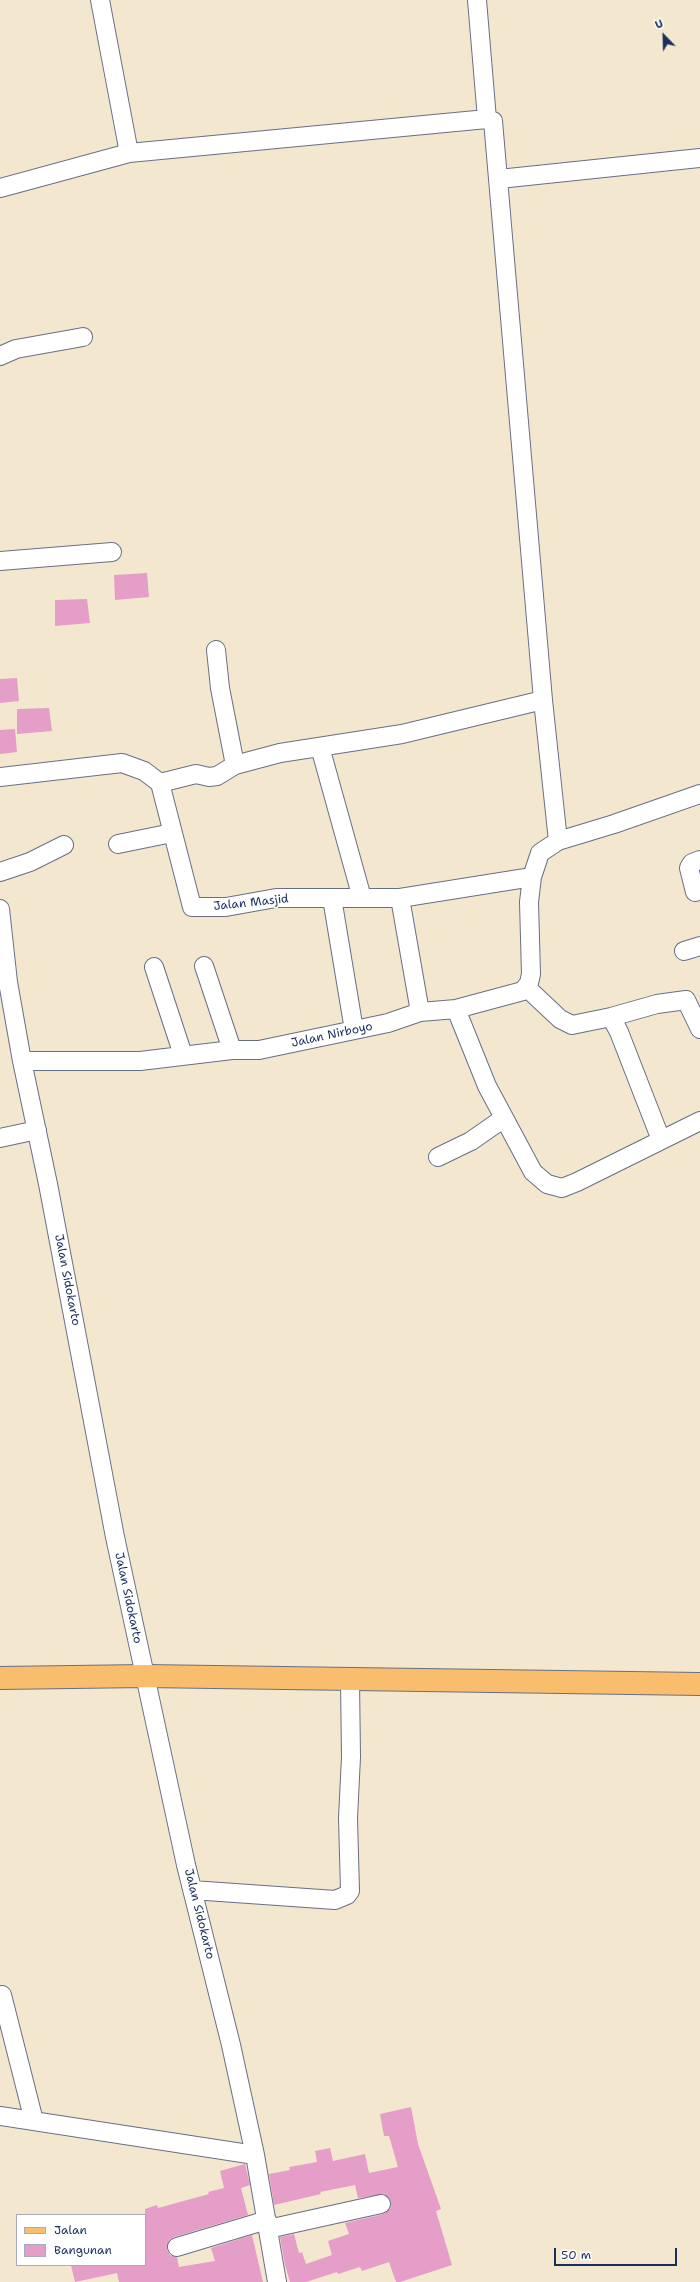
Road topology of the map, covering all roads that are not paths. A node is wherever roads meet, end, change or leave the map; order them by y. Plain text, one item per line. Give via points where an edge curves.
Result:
1 (100, 0) edge
2 (477, 0) edge
3 (487, 119) junction
4 (129, 153) junction
5 (700, 158) edge
6 (498, 179) junction
7 (0, 188) edge
8 (83, 337) dead end
9 (0, 356) edge
10 (112, 552) dead end
11 (0, 561) edge
12 (216, 650) dead end
13 (543, 700) junction
14 (320, 747) junction
15 (235, 765) junction
16 (0, 777) edge
17 (160, 783) junction
18 (700, 794) edge
19 (172, 833) junction
20 (558, 840) junction
21 (118, 844) dead end
22 (64, 845) dead end
23 (700, 860) edge
24 (0, 872) edge
25 (532, 878) junction
26 (695, 892) dead end
27 (332, 898) junction
28 (362, 898) junction
29 (400, 898) junction
30 (0, 909) edge
31 (204, 966) dead end
32 (154, 967) dead end
33 (4, 981) edge
34 (526, 987) junction
35 (456, 1009) junction
36 (420, 1012) junction
37 (611, 1017) junction
38 (700, 1029) edge
39 (354, 1030) junction
40 (232, 1050) junction
41 (183, 1055) junction
42 (22, 1061) junction
43 (504, 1118) junction
44 (700, 1121) edge
45 (37, 1130) junction
46 (0, 1138) edge
47 (661, 1140) junction
48 (438, 1157) dead end
49 (146, 1676) junction
50 (0, 1678) edge
51 (350, 1680) junction
52 (700, 1684) edge
53 (192, 1890) junction
54 (2, 1995) dead end
55 (0, 2116) edge
56 (34, 2121) junction
57 (255, 2155) junction
58 (381, 2204) dead end
59 (267, 2224) junction
60 (177, 2247) dead end
61 (278, 2282) edge

1 - 4 street
2 - 3 street
3 - 4 street
3 - 6 street via 493,121
4 - 7 street
5 - 6 street
6 - 13 street
8 - 9 street via 16,349
10 - 11 street
12 - 15 street via 220,688
13 - 14 street via 402,734
13 - 20 street
14 - 15 street via 280,753
14 - 28 street
15 - 17 street via 217,776 196,774
16 - 17 street via 122,763 144,771
17 - 19 street, Jalan Masjid
18 - 20 street via 614,824
19 - 21 street
19 - 27 street, Jalan Masjid via 192,907 226,907 276,898
20 - 25 street via 540,853
22 - 24 street via 30,862
23 - 26 street via 692,863 689,868
25 - 29 street, Jalan Masjid
25 - 34 street via 529,902 531,974
27 - 28 street, Jalan Masjid
27 - 39 street
28 - 29 street, Jalan Masjid
29 - 36 street
30 - 33 street, Jalan Sidokarto
31 - 40 street
32 - 41 street
33 - 42 street, Jalan Sidokarto
34 - 35 street, Jalan Nirboyo via 523,991
34 - 37 street via 560,1019 572,1025
35 - 36 street, Jalan Nirboyo
35 - 43 street via 487,1086
36 - 39 street, Jalan Nirboyo via 388,1023
37 - 38 street via 657,1004 679,1001
37 - 47 street
39 - 40 street, Jalan Nirboyo via 259,1050
40 - 41 street, Jalan Nirboyo
41 - 42 street, Jalan Nirboyo via 140,1062
42 - 45 street, Jalan Sidokarto
43 - 47 street via 533,1172 547,1184 562,1188
43 - 48 street via 471,1141
44 - 47 street
45 - 46 street
45 - 49 street, Jalan Sidokarto via 115,1537
49 - 50 main road
49 - 51 main road
49 - 53 street, Jalan Sidokarto
51 - 52 main road
51 - 53 street via 350,1891 347,1896 335,1900
53 - 57 street, Jalan Sidokarto via 231,2045
54 - 56 street
55 - 56 street
56 - 57 street
57 - 59 street, Jalan Sidokarto
58 - 59 street
59 - 60 street
59 - 61 street, Jalan Sidokarto

